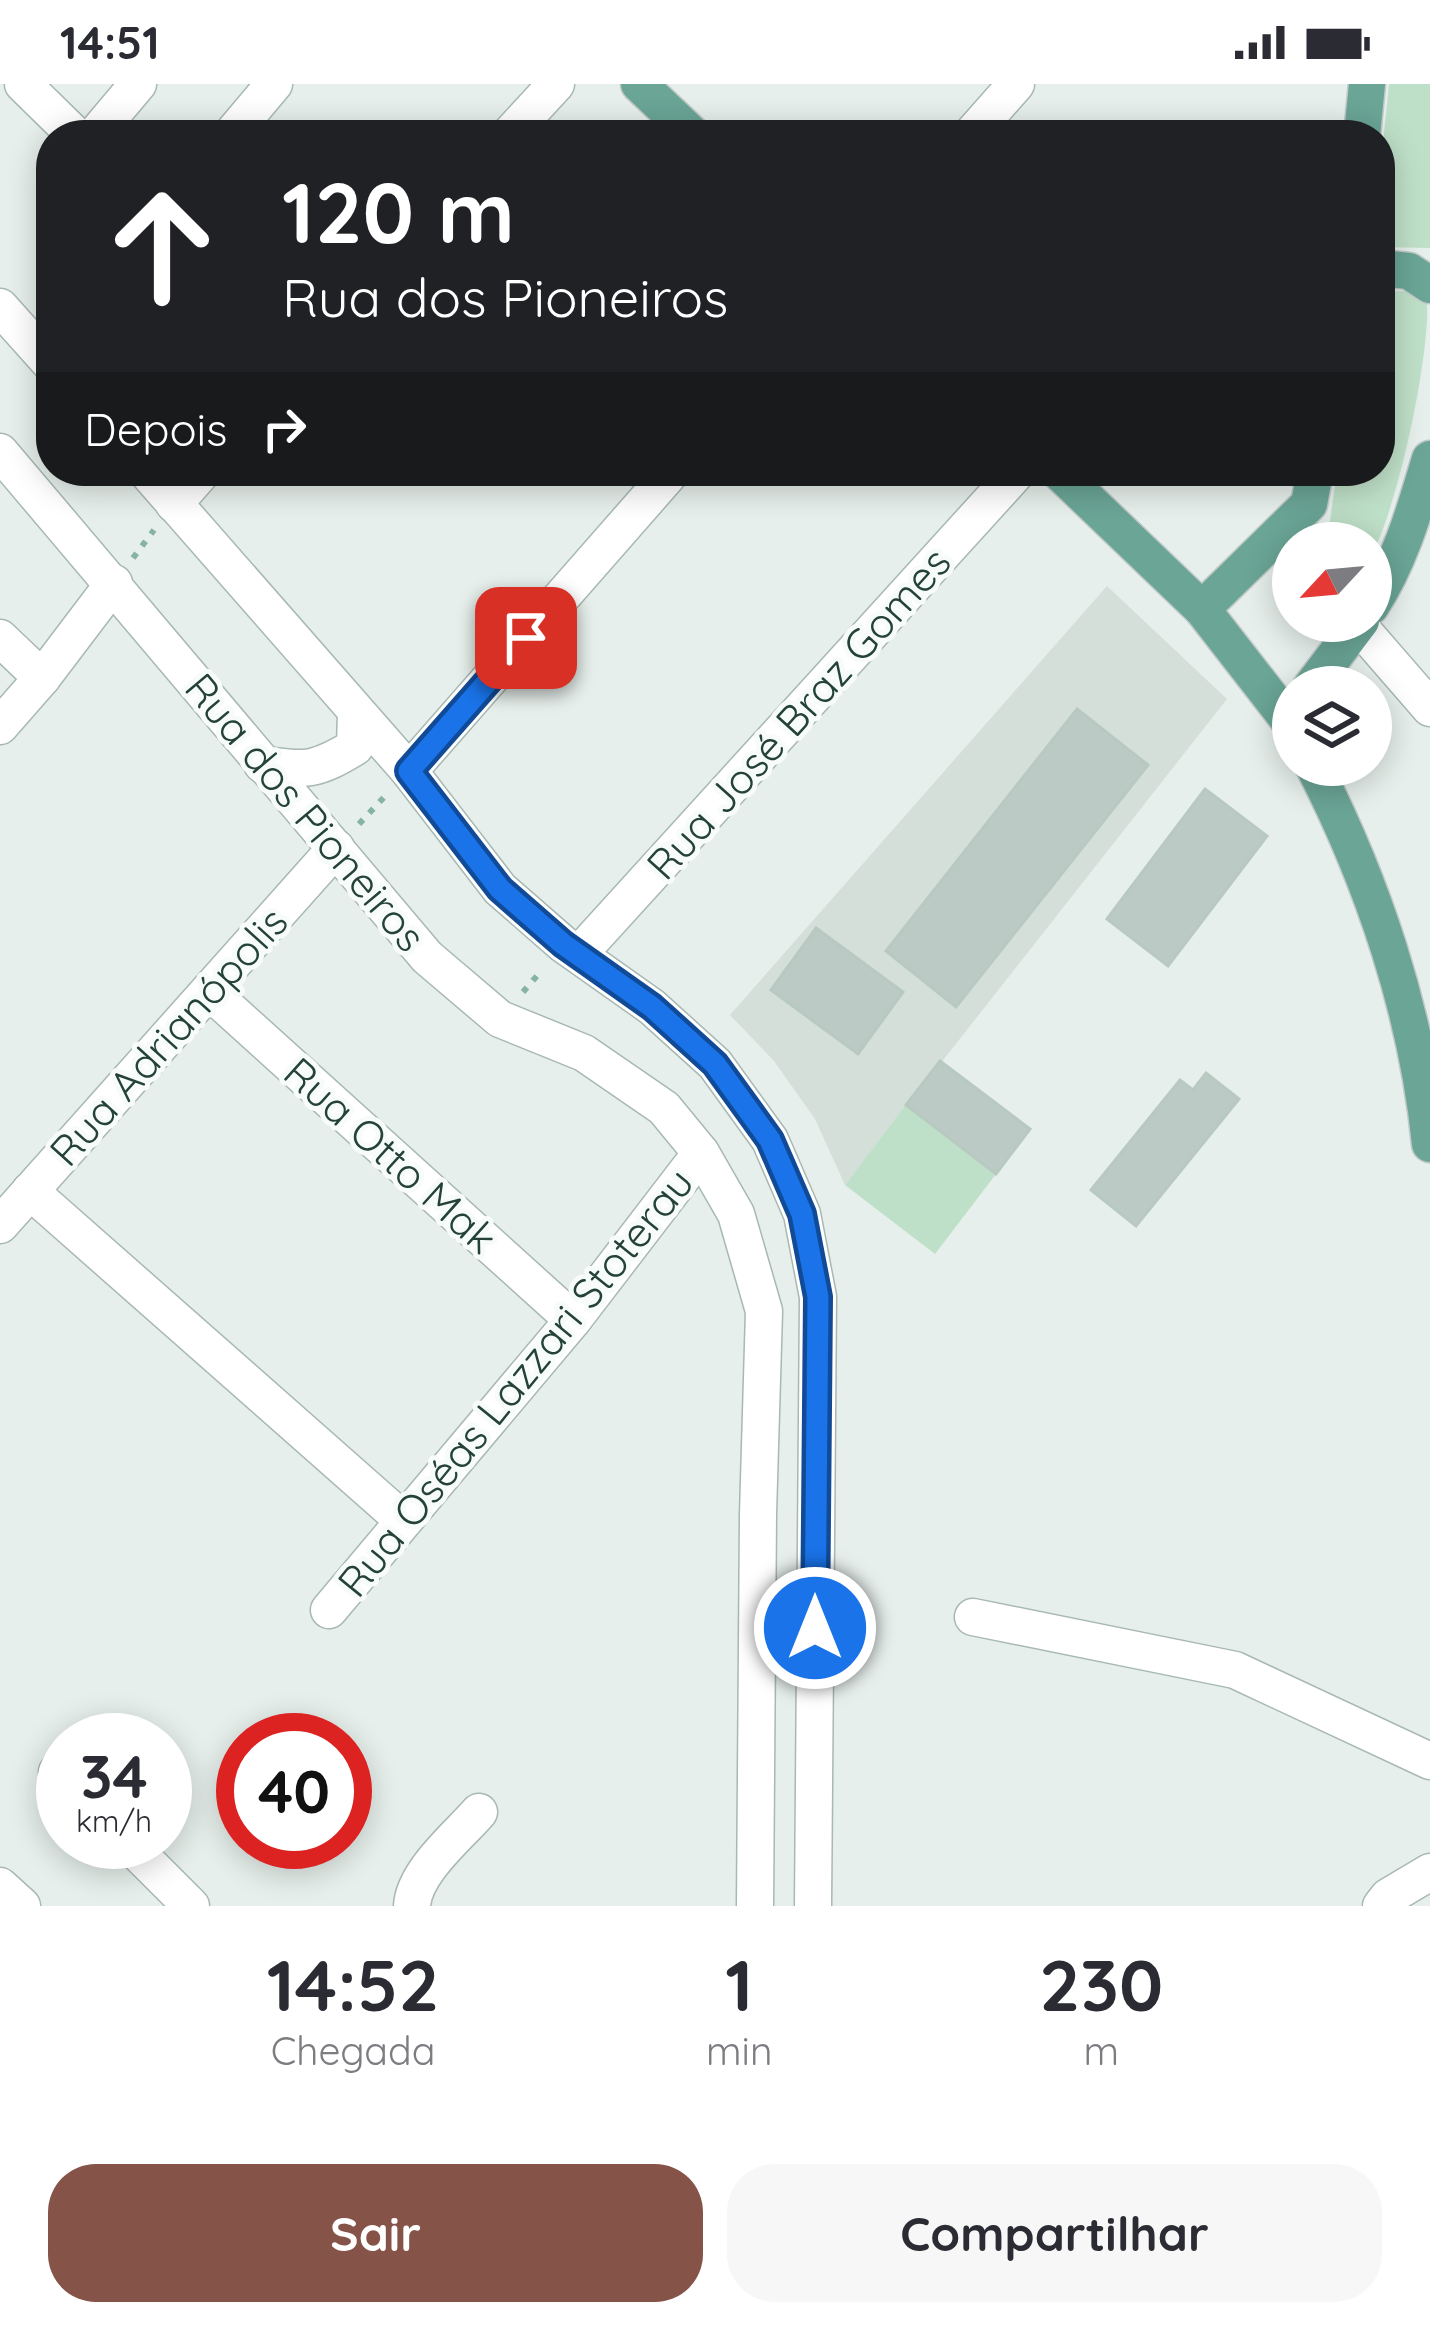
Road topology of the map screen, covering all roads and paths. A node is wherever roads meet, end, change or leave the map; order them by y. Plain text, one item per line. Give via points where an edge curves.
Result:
1 (22, 84) edge
2 (138, 84) edge
3 (274, 84) edge
4 (556, 84) edge
5 (639, 84) edge
6 (1016, 84) edge
7 (1367, 84) edge
8 (59, 120) edge
9 (108, 120) edge
10 (244, 120) edge
11 (523, 120) edge
12 (677, 120) edge
13 (984, 120) edge
14 (1363, 120) edge
15 (1395, 270) edge
16 (1430, 285) edge
17 (0, 307) edge
18 (36, 347) edge
19 (0, 452) edge
20 (1430, 459) edge
21 (159, 486) edge
22 (190, 486) edge
23 (659, 486) edge
24 (1004, 486) edge
25 (1074, 486) edge
26 (1312, 487) edge
27 (175, 504) junction
28 (1430, 516) edge
29 (1312, 522) edge
30 (1392, 550) edge
31 (1392, 573) edge
32 (114, 583) junction
33 (1202, 609) junction
34 (0, 638) edge
35 (1386, 642) edge
36 (42, 678) junction
37 (1272, 695) edge
38 (1430, 707) edge
39 (356, 712) junction
40 (0, 726) edge
41 (262, 764) junction
42 (409, 771) junction
43 (1324, 786) edge
44 (336, 848) junction
45 (571, 949) junction
46 (209, 991) junction
47 (500, 1018) junction
48 (1430, 1144) edge
49 (701, 1153) junction
50 (30, 1191) junction
51 (0, 1225) edge
52 (573, 1320) junction
53 (404, 1520) junction
54 (329, 1610) dead end
55 (974, 1617) dead end
56 (1430, 1761) edge
57 (479, 1812) dead end
58 (154, 1869) edge
59 (1430, 1872) edge
60 (0, 1886) edge
61 (22, 1906) edge
62 (191, 1906) edge
63 (412, 1906) edge
64 (755, 1906) edge
65 (813, 1906) edge
66 (1382, 1906) edge

1 - 8 street
2 - 9 street
3 - 10 street
4 - 11 street
5 - 12 main road
6 - 13 street
7 - 14 main road
15 - 16 main road
17 - 18 street
19 - 32 street, Rua dos Pioneiros
20 - 30 main road
21 - 27 street
22 - 27 street
23 - 42 street
24 - 45 street, Rua José Braz Gomes
25 - 33 main road
26 - 29 main road
26 - 33 main road
27 - 32 path
27 - 39 street
28 - 31 street
32 - 36 street
32 - 41 street, Rua dos Pioneiros
33 - 37 main road
34 - 36 street
35 - 38 street
36 - 40 street
39 - 41 street via 356,747 328,764 304,771
39 - 42 street
41 - 44 street, Rua dos Pioneiros
42 - 44 path
42 - 45 street via 500,889
43 - 48 main road via 1377,910 1407,1012
44 - 46 street, Rua Adrianópolis
44 - 47 street, Rua dos Pioneiros via 427,957
45 - 47 path
45 - 65 street via 715,1064 770,1140 802,1214 818,1297
46 - 50 street, Rua Adrianópolis
46 - 52 street, Rua Otto Mak
47 - 49 street, Rua dos Pioneiros via 584,1053 664,1108
49 - 52 street, Rua Oséas Lazzari Stoterau
49 - 64 street, Rua dos Pioneiros via 736,1214 764,1311
50 - 51 street, Rua Adrianópolis
50 - 53 street
52 - 53 street, Rua Oséas Lazzari Stoterau
53 - 54 street, Rua Oséas Lazzari Stoterau
55 - 56 street via 1235,1670
57 - 63 street via 425,1874
58 - 62 street
59 - 66 street
60 - 61 street

